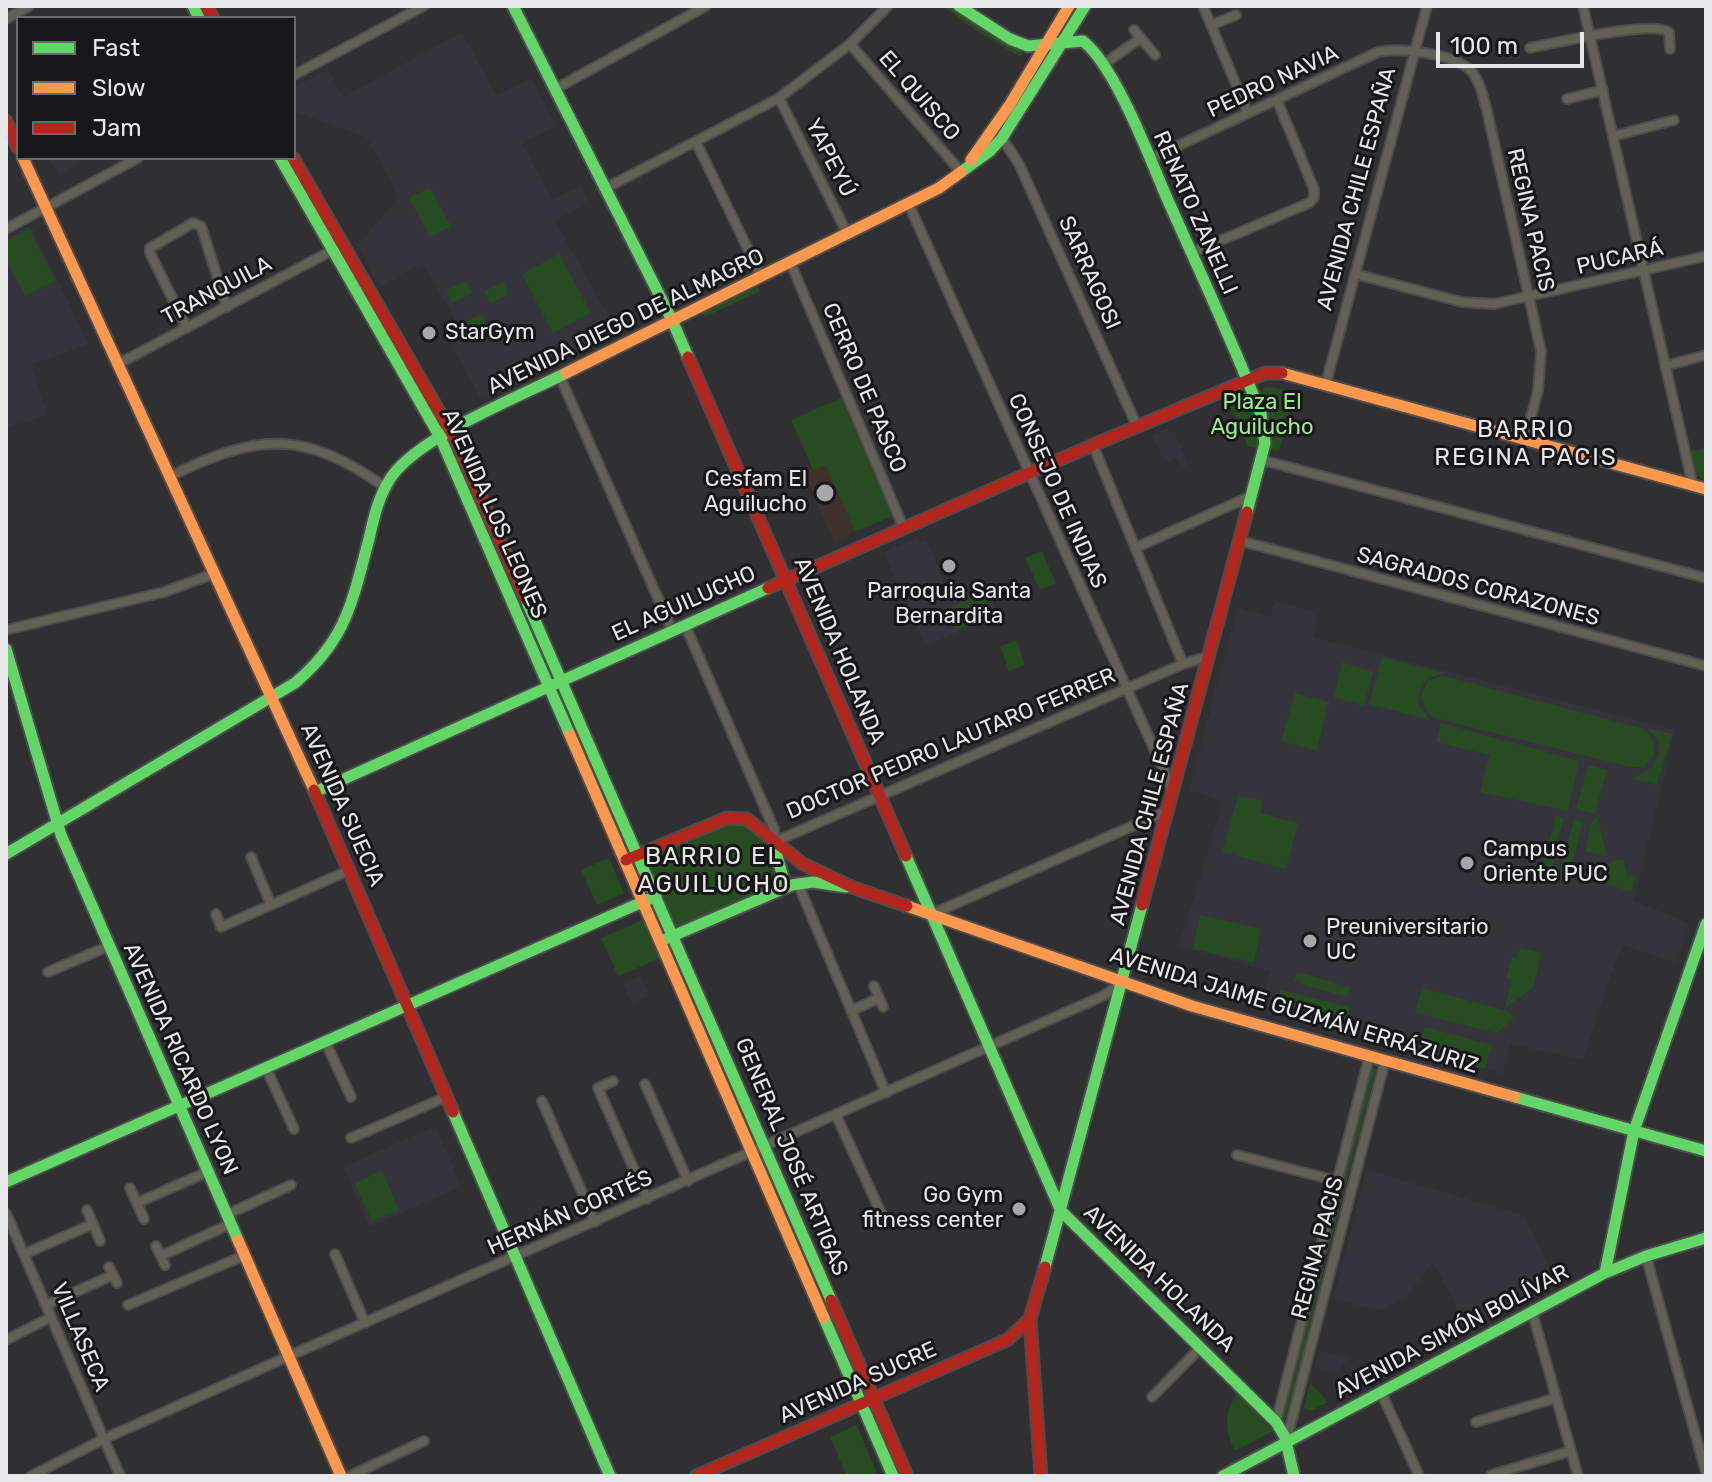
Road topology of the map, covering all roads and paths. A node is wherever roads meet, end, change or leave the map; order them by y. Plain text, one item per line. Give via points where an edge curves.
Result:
1 (29, 6) edge
2 (424, 6) edge
3 (513, 6) edge
4 (706, 6) edge
5 (888, 6) edge
6 (959, 6) edge
7 (1069, 6) edge
8 (1085, 6) edge
9 (1203, 6) edge
10 (1427, 6) edge
11 (1583, 6) edge
12 (1236, 15) dead end
13 (6, 19) edge
14 (1076, 21) junction
15 (1211, 25) junction
16 (1134, 30) dead end
17 (1590, 36) junction
18 (1141, 38) junction
19 (1083, 41) junction
20 (1063, 42) junction
21 (850, 44) junction
22 (1046, 46) junction
23 (1530, 48) dead end
24 (1670, 49) dead end
25 (1414, 51) junction
26 (1155, 55) dead end
27 (1104, 64) junction
28 (296, 74) edge
29 (557, 88) junction
30 (1603, 90) junction
31 (779, 98) junction
32 (1567, 99) dead end
33 (1277, 100) junction
34 (1248, 113) junction
35 (1674, 120) dead end
36 (6, 121) edge
37 (1614, 136) junction
38 (1002, 138) junction
39 (696, 142) junction
40 (16, 144) edge
41 (1150, 159) junction
42 (24, 160) edge
43 (134, 160) edge
44 (281, 160) edge
45 (294, 160) edge
46 (962, 171) junction
47 (606, 188) junction
48 (909, 205) junction
49 (45, 207) junction
50 (6, 229) edge
51 (848, 235) junction
52 (333, 250) junction
53 (1191, 253) junction
54 (1706, 256) edge
55 (790, 262) junction
56 (1644, 270) junction
57 (1355, 274) junction
58 (761, 276) junction
59 (1529, 297) junction
60 (227, 307) junction
61 (672, 320) junction
62 (187, 328) junction
63 (1706, 355) edge
64 (118, 364) junction
65 (1665, 366) junction
66 (560, 377) junction
67 (1247, 379) junction
68 (1326, 383) junction
69 (1137, 426) junction
70 (445, 434) junction
71 (1525, 439) junction
72 (1093, 445) junction
73 (1262, 460) junction
74 (1030, 473) junction
75 (169, 477) junction
76 (1693, 486) junction
77 (385, 487) junction
78 (1706, 489) edge
79 (1253, 495) junction
80 (904, 529) junction
81 (1241, 541) junction
82 (1135, 548) junction
83 (216, 573) junction
84 (1706, 578) edge
85 (787, 580) junction
86 (685, 625) junction
87 (6, 630) edge
88 (672, 630) junction
89 (6, 649) edge
90 (1210, 656) junction
91 (1183, 664) junction
92 (1706, 666) edge
93 (562, 680) junction
94 (549, 686) junction
95 (1126, 689) junction
96 (271, 696) junction
97 (315, 792) junction
98 (1173, 792) junction
99 (880, 797) junction
100 (1169, 810) junction
101 (57, 822) junction
102 (774, 844) junction
103 (6, 854) edge
104 (638, 855) junction
105 (251, 857) dead end
106 (626, 860) junction
107 (350, 870) junction
108 (798, 884) junction
109 (783, 888) junction
110 (854, 888) junction
111 (656, 896) junction
112 (644, 901) junction
113 (271, 905) junction
114 (216, 914) dead end
115 (932, 914) junction
116 (1706, 924) edge
117 (674, 936) junction
118 (661, 941) junction
119 (109, 946) junction
120 (48, 972) dead end
121 (1122, 982) junction
122 (874, 986) dead end
123 (407, 1004) junction
124 (851, 1011) junction
125 (325, 1041) junction
126 (987, 1046) junction
127 (1369, 1057) junction
128 (1385, 1061) junction
129 (266, 1068) junction
130 (613, 1081) dead end
131 (645, 1084) dead end
132 (886, 1093) junction
133 (351, 1097) dead end
134 (446, 1097) junction
135 (542, 1101) dead end
136 (178, 1107) junction
137 (836, 1115) junction
138 (294, 1129) dead end
139 (1634, 1131) junction
140 (351, 1138) dead end
141 (765, 1146) junction
142 (753, 1151) junction
143 (1706, 1151) edge
144 (1237, 1155) dead end
145 (207, 1172) junction
146 (688, 1181) junction
147 (1337, 1181) junction
148 (6, 1182) edge
149 (291, 1185) dead end
150 (130, 1188) dead end
151 (647, 1199) junction
152 (137, 1203) junction
153 (87, 1210) dead end
154 (1061, 1211) junction
155 (6, 1213) edge
156 (883, 1217) dead end
157 (144, 1219) dead end
158 (228, 1220) junction
159 (595, 1222) junction
160 (93, 1224) junction
161 (1706, 1238) edge
162 (100, 1241) dead end
163 (1322, 1243) junction
164 (156, 1246) dead end
165 (1337, 1247) junction
166 (24, 1254) junction
167 (335, 1254) dead end
168 (243, 1256) junction
169 (1646, 1256) junction
170 (515, 1258) junction
171 (1605, 1273) junction
172 (113, 1275) dead end
173 (46, 1305) junction
174 (128, 1305) dead end
175 (1532, 1311) junction
176 (51, 1317) junction
177 (1030, 1319) junction
178 (365, 1323) junction
179 (1299, 1332) junction
180 (1313, 1336) junction
181 (6, 1340) edge
182 (1007, 1340) junction
183 (1201, 1347) junction
184 (1031, 1349) junction
185 (289, 1356) junction
186 (1381, 1392) junction
187 (1152, 1397) dead end
188 (1556, 1398) junction
189 (867, 1400) junction
190 (1276, 1422) junction
191 (1476, 1422) dead end
192 (104, 1439) junction
193 (424, 1441) dead end
194 (1286, 1443) junction
195 (1571, 1451) junction
196 (1706, 1473) edge
197 (1491, 1475) edge
198 (31, 1476) edge
199 (120, 1476) edge
200 (341, 1476) edge
201 (350, 1476) edge
202 (610, 1476) edge
203 (696, 1476) edge
204 (893, 1476) edge
205 (907, 1476) edge
206 (1041, 1476) edge
207 (1223, 1476) edge
208 (1294, 1476) edge
209 (1419, 1476) edge
210 (1578, 1476) edge

1 - 13 street
2 - 28 street
3 - 29 street, AVENIDA HOLANDA
4 - 29 street
5 - 21 street
6 - 22 street via 1010,39
7 - 22 street, AVENIDA DIEGO DE ALMAGRO
8 - 14 street, AVENIDA DIEGO DE ALMAGRO
9 - 15 street
10 - 25 street, AVENIDA CHILE ESPAÑA
11 - 17 street
12 - 15 street
14 - 19 street
14 - 20 street, AVENIDA DIEGO DE ALMAGRO
15 - 34 street
16 - 18 street
17 - 23 street
17 - 24 street via 1662,28 1670,35
17 - 30 street
18 - 26 street
18 - 27 street
19 - 20 street
19 - 27 street, RENATO ZANELLI
20 - 22 street
20 - 38 street, AVENIDA DIEGO DE ALMAGRO
21 - 31 street
21 - 46 street, EL QUISCO
22 - 46 street, AVENIDA DIEGO DE ALMAGRO
25 - 33 street, PEDRO NAVIA via 1378,52
25 - 57 street, AVENIDA CHILE ESPAÑA
25 - 59 street, REGINA PACIS via 1459,64 1475,77
27 - 41 street, RENATO ZANELLI
29 - 47 street, AVENIDA HOLANDA
30 - 32 street
30 - 37 street
31 - 39 street
31 - 51 street, YAPEYÚ
33 - 34 street, PEDRO NAVIA
33 - 53 street via 1314,198
34 - 41 street, PEDRO NAVIA
35 - 37 street
36 - 40 street
37 - 56 street
38 - 46 street, AVENIDA DIEGO DE ALMAGRO
38 - 69 street, SARRAGOSI via 1019,164
39 - 47 street
39 - 58 street
41 - 53 street, RENATO ZANELLI
42 - 49 street, AVENIDA SUECIA
43 - 49 street
44 - 52 street, AVENIDA LOS LEONES
45 - 70 street, AVENIDA LOS LEONES
46 - 48 street, AVENIDA DIEGO DE ALMAGRO
47 - 61 street, AVENIDA HOLANDA
48 - 51 street, AVENIDA DIEGO DE ALMAGRO
48 - 74 street, CONSEJO DE INDIAS
49 - 50 street
49 - 64 street, AVENIDA SUECIA
51 - 55 street, AVENIDA DIEGO DE ALMAGRO
52 - 60 street, TRANQUILA
52 - 70 street, AVENIDA LOS LEONES
53 - 67 street, RENATO ZANELLI
54 - 56 street, PUCARÁ
55 - 58 street, AVENIDA DIEGO DE ALMAGRO
55 - 80 street, CERRO DE PASCO
56 - 59 street, PUCARÁ
56 - 65 street
57 - 59 street, PUCARÁ via 1472,303
57 - 68 street, AVENIDA CHILE ESPAÑA
58 - 61 street, AVENIDA DIEGO DE ALMAGRO
59 - 71 street, REGINA PACIS via 1542,364
60 - 62 street, TRANQUILA
60 - 62 street via 201,226 193,223 150,248
61 - 66 street, AVENIDA DIEGO DE ALMAGRO
61 - 85 street, AVENIDA HOLANDA
62 - 64 street, TRANQUILA
63 - 65 street
64 - 75 street, AVENIDA SUECIA
65 - 76 street
66 - 70 street, AVENIDA DIEGO DE ALMAGRO
66 - 88 street
67 - 68 street, EL AGUILUCHO via 1280,372
67 - 69 street, EL AGUILUCHO
67 - 73 street, AVENIDA CHILE ESPAÑA via 1264,427
68 - 71 street, EL AGUILUCHO
69 - 72 street, EL AGUILUCHO
70 - 77 street, AVENIDA DIEGO DE ALMAGRO via 408,459
70 - 93 street, AVENIDA LOS LEONES
70 - 94 street, AVENIDA LOS LEONES
71 - 76 street, EL AGUILUCHO
72 - 74 street, EL AGUILUCHO
72 - 82 street
73 - 79 street, AVENIDA CHILE ESPAÑA
73 - 84 street
74 - 80 street, EL AGUILUCHO
74 - 95 street, CONSEJO DE INDIAS
75 - 77 street via 228,450 267,443 320,451
75 - 83 street, AVENIDA SUECIA
76 - 78 street, EL AGUILUCHO
77 - 96 street, AVENIDA DIEGO DE ALMAGRO via 350,615 312,671
79 - 81 street, AVENIDA CHILE ESPAÑA
79 - 82 street
80 - 85 street, EL AGUILUCHO
81 - 90 street, AVENIDA CHILE ESPAÑA
81 - 92 street, SAGRADOS CORAZONES
82 - 91 street
83 - 87 street via 164,592
83 - 96 street, AVENIDA SUECIA
85 - 86 street, EL AGUILUCHO
85 - 99 street, AVENIDA HOLANDA
86 - 88 street, EL AGUILUCHO
86 - 102 street via 774,829
88 - 93 street, EL AGUILUCHO
89 - 101 street, AVENIDA RICARDO LYON
90 - 91 street, DOCTOR PEDRO LAUTARO FERRER
90 - 98 street, AVENIDA CHILE ESPAÑA
91 - 95 street, DOCTOR PEDRO LAUTARO FERRER
93 - 94 street, EL AGUILUCHO
93 - 104 street, AVENIDA LOS LEONES
94 - 97 street, EL AGUILUCHO
94 - 106 street, AVENIDA LOS LEONES
95 - 98 street, CONSEJO DE INDIAS
95 - 99 street, DOCTOR PEDRO LAUTARO FERRER
96 - 97 street, AVENIDA SUECIA
96 - 101 street, AVENIDA DIEGO DE ALMAGRO
97 - 107 street, AVENIDA SUECIA
98 - 100 street, AVENIDA CHILE ESPAÑA
99 - 102 street, DOCTOR PEDRO LAUTARO FERRER
99 - 115 street, AVENIDA HOLANDA
100 - 115 street
100 - 121 street, AVENIDA CHILE ESPAÑA
101 - 103 street, AVENIDA DIEGO DE ALMAGRO
101 - 119 street, AVENIDA RICARDO LYON
102 - 104 street, DOCTOR PEDRO LAUTARO FERRER via 755,823 732,817
102 - 109 street
102 - 110 street, AVENIDA JAIME GUZMÁN ERRÁZURIZ
104 - 106 street, DOCTOR PEDRO LAUTARO FERRER
104 - 111 street, GENERAL JOSÉ ARTIGAS
105 - 113 street
106 - 112 street, AVENIDA LOS LEONES
107 - 113 street
107 - 123 street, AVENIDA SUECIA
108 - 109 street
108 - 110 street, AVENIDA JAIME GUZMÁN ERRÁZURIZ
108 - 124 street
109 - 117 street
110 - 115 street, AVENIDA JAIME GUZMÁN ERRÁZURIZ
111 - 112 street
111 - 117 street, GENERAL JOSÉ ARTIGAS
112 - 118 street, GENERAL JOSÉ ARTIGAS
112 - 123 street
113 - 114 street via 221,927
115 - 121 street, AVENIDA JAIME GUZMÁN ERRÁZURIZ
115 - 126 street, AVENIDA HOLANDA
116 - 139 street
117 - 118 street
117 - 141 street, GENERAL JOSÉ ARTIGAS
118 - 142 street, GENERAL JOSÉ ARTIGAS
119 - 120 street
119 - 136 street, AVENIDA RICARDO LYON
121 - 126 street, HERNÁN CORTÉS via 1103,996
121 - 127 street, AVENIDA JAIME GUZMÁN ERRÁZURIZ
121 - 154 street, AVENIDA CHILE ESPAÑA
122 - 124 street via 881,1002
123 - 125 street
123 - 134 street, AVENIDA SUECIA
124 - 132 street
125 - 129 street
125 - 133 street
126 - 132 street, HERNÁN CORTÉS
126 - 154 street, AVENIDA HOLANDA
127 - 128 street, AVENIDA JAIME GUZMÁN ERRÁZURIZ
127 - 147 street, REGINA PACIS
128 - 139 street, AVENIDA JAIME GUZMÁN ERRÁZURIZ
128 - 165 street, REGINA PACIS
129 - 136 street
129 - 138 street
130 - 151 street via 598,1088
131 - 146 street
132 - 137 street, HERNÁN CORTÉS
134 - 140 street
134 - 170 street, AVENIDA SUECIA
135 - 159 street
136 - 145 street, AVENIDA RICARDO LYON
136 - 148 street
137 - 141 street, HERNÁN CORTÉS
137 - 156 street
139 - 143 street, AVENIDA JAIME GUZMÁN ERRÁZURIZ
139 - 171 street
141 - 142 street, HERNÁN CORTÉS
141 - 189 street, GENERAL JOSÉ ARTIGAS
142 - 146 street, HERNÁN CORTÉS
142 - 189 street, GENERAL JOSÉ ARTIGAS
144 - 147 street
145 - 152 street
145 - 158 street, AVENIDA RICARDO LYON
146 - 151 street, HERNÁN CORTÉS
147 - 163 street, REGINA PACIS
149 - 158 street
150 - 152 street
151 - 159 street, HERNÁN CORTÉS
152 - 157 street
153 - 160 street
154 - 177 street, AVENIDA CHILE ESPAÑA
154 - 183 street, AVENIDA HOLANDA
155 - 166 street, VILLASECA
158 - 164 street via 163,1261
158 - 168 street, AVENIDA RICARDO LYON
159 - 170 street, HERNÁN CORTÉS
160 - 162 street
160 - 166 street
161 - 169 street, AVENIDA SIMÓN BOLÍVAR
163 - 165 street
163 - 179 street, REGINA PACIS
165 - 180 street, REGINA PACIS
166 - 173 street, VILLASECA
167 - 178 street
168 - 174 street
168 - 185 street, AVENIDA RICARDO LYON
169 - 171 street, AVENIDA SIMÓN BOLÍVAR
169 - 196 street
170 - 178 street, HERNÁN CORTÉS
170 - 202 street, AVENIDA SUECIA
171 - 175 street, AVENIDA SIMÓN BOLÍVAR
172 - 173 street
173 - 176 street, VILLASECA
175 - 186 street, AVENIDA SIMÓN BOLÍVAR
175 - 188 street
176 - 181 street
176 - 192 street, VILLASECA
177 - 182 street, AVENIDA SUCRE
177 - 184 street, AVENIDA CHILE ESPAÑA
178 - 185 street, HERNÁN CORTÉS
179 - 180 street
179 - 190 street, REGINA PACIS
180 - 194 street, REGINA PACIS
182 - 184 street
182 - 189 street, AVENIDA SUCRE
183 - 187 street
183 - 190 street, AVENIDA HOLANDA
184 - 206 street, AVENIDA CHILE ESPAÑA
185 - 192 street, HERNÁN CORTÉS
185 - 200 street, AVENIDA RICARDO LYON
186 - 194 street, AVENIDA SIMÓN BOLÍVAR
186 - 209 street
188 - 191 street
188 - 195 street
189 - 203 street, AVENIDA SUCRE
189 - 204 street, GENERAL JOSÉ ARTIGAS
189 - 205 street, GENERAL JOSÉ ARTIGAS
190 - 194 street, AVENIDA HOLANDA
192 - 198 street, HERNÁN CORTÉS
192 - 199 street, VILLASECA
193 - 201 street
194 - 207 street, AVENIDA SIMÓN BOLÍVAR
194 - 208 street, AVENIDA HOLANDA
195 - 197 street
195 - 210 street

